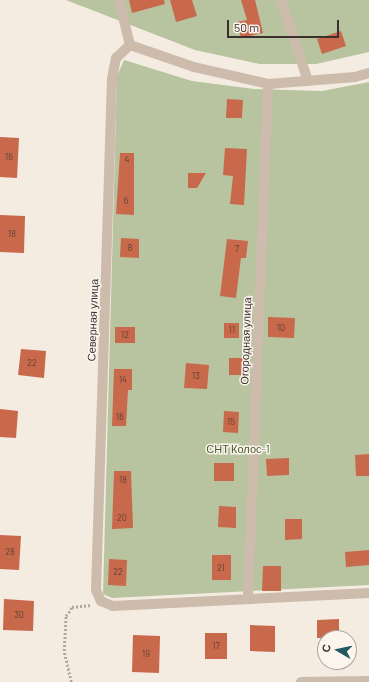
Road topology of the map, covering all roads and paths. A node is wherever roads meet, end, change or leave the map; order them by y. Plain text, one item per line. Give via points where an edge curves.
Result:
1 (119, 0) edge
2 (281, 0) edge
3 (130, 45) junction
4 (369, 73) edge
5 (308, 82) junction
6 (268, 84) junction
7 (369, 593) edge
8 (248, 599) junction
9 (101, 601) junction
10 (369, 681) edge
11 (71, 682) edge
12 (301, 682) edge

1 - 3 street
2 - 5 street
3 - 6 street via 194,67
3 - 9 street, Северная улица via 116,58 112,79 96,590
4 - 5 street
5 - 6 street
6 - 8 street, Огородная улица
7 - 8 street
8 - 9 street via 113,606
9 - 11 path via 86,607 72,607 68,611 65,625 65,662
10 - 12 street

